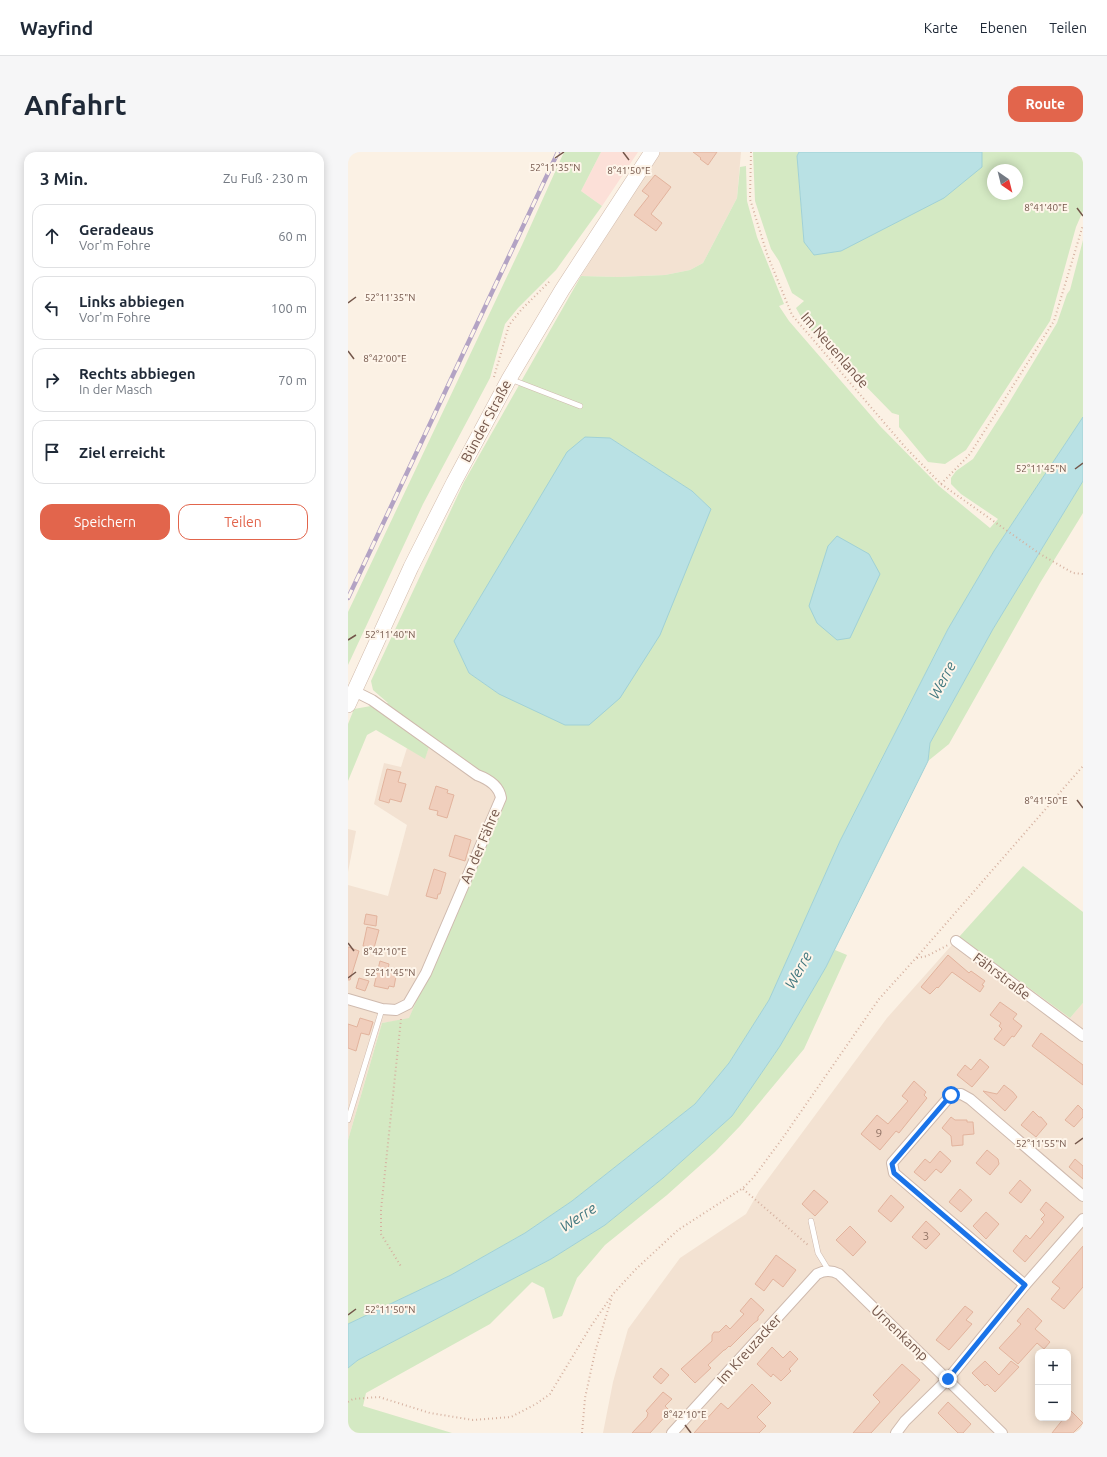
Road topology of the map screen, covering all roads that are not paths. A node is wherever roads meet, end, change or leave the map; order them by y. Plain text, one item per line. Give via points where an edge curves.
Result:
1 (652, 152) edge
2 (509, 379) junction
3 (580, 406) dead end
4 (354, 691) junction
5 (348, 705) edge
6 (956, 941) road end
7 (348, 999) edge
8 (382, 1009) junction
9 (1083, 1036) edge
10 (348, 1120) edge
11 (1083, 1196) edge
12 (1083, 1219) edge
13 (811, 1222) dead end
14 (829, 1271) junction
15 (1025, 1285) junction
16 (948, 1379) junction
17 (672, 1433) edge
18 (896, 1433) edge
19 (1002, 1433) edge

1 - 2 main road, Bünder Straße via 562,290
2 - 3 lane
2 - 4 main road, Bünder Straße via 411,567
4 - 5 main road, Bünder Straße
4 - 8 street, An der Fähre via 372,700 487,779 495,785 501,798 426,973 408,1004 396,1010
6 - 9 street, Fährstraße
7 - 8 street
8 - 10 lane
11 - 15 street via 961,1094 951,1095 892,1164 894,1173
12 - 15 street
13 - 14 lane via 818,1253
14 - 16 street, Urnenkamp via 839,1274
14 - 17 street, Im Kreuzacker via 817,1274
15 - 16 street
16 - 18 street
16 - 19 street, Urnenkamp

